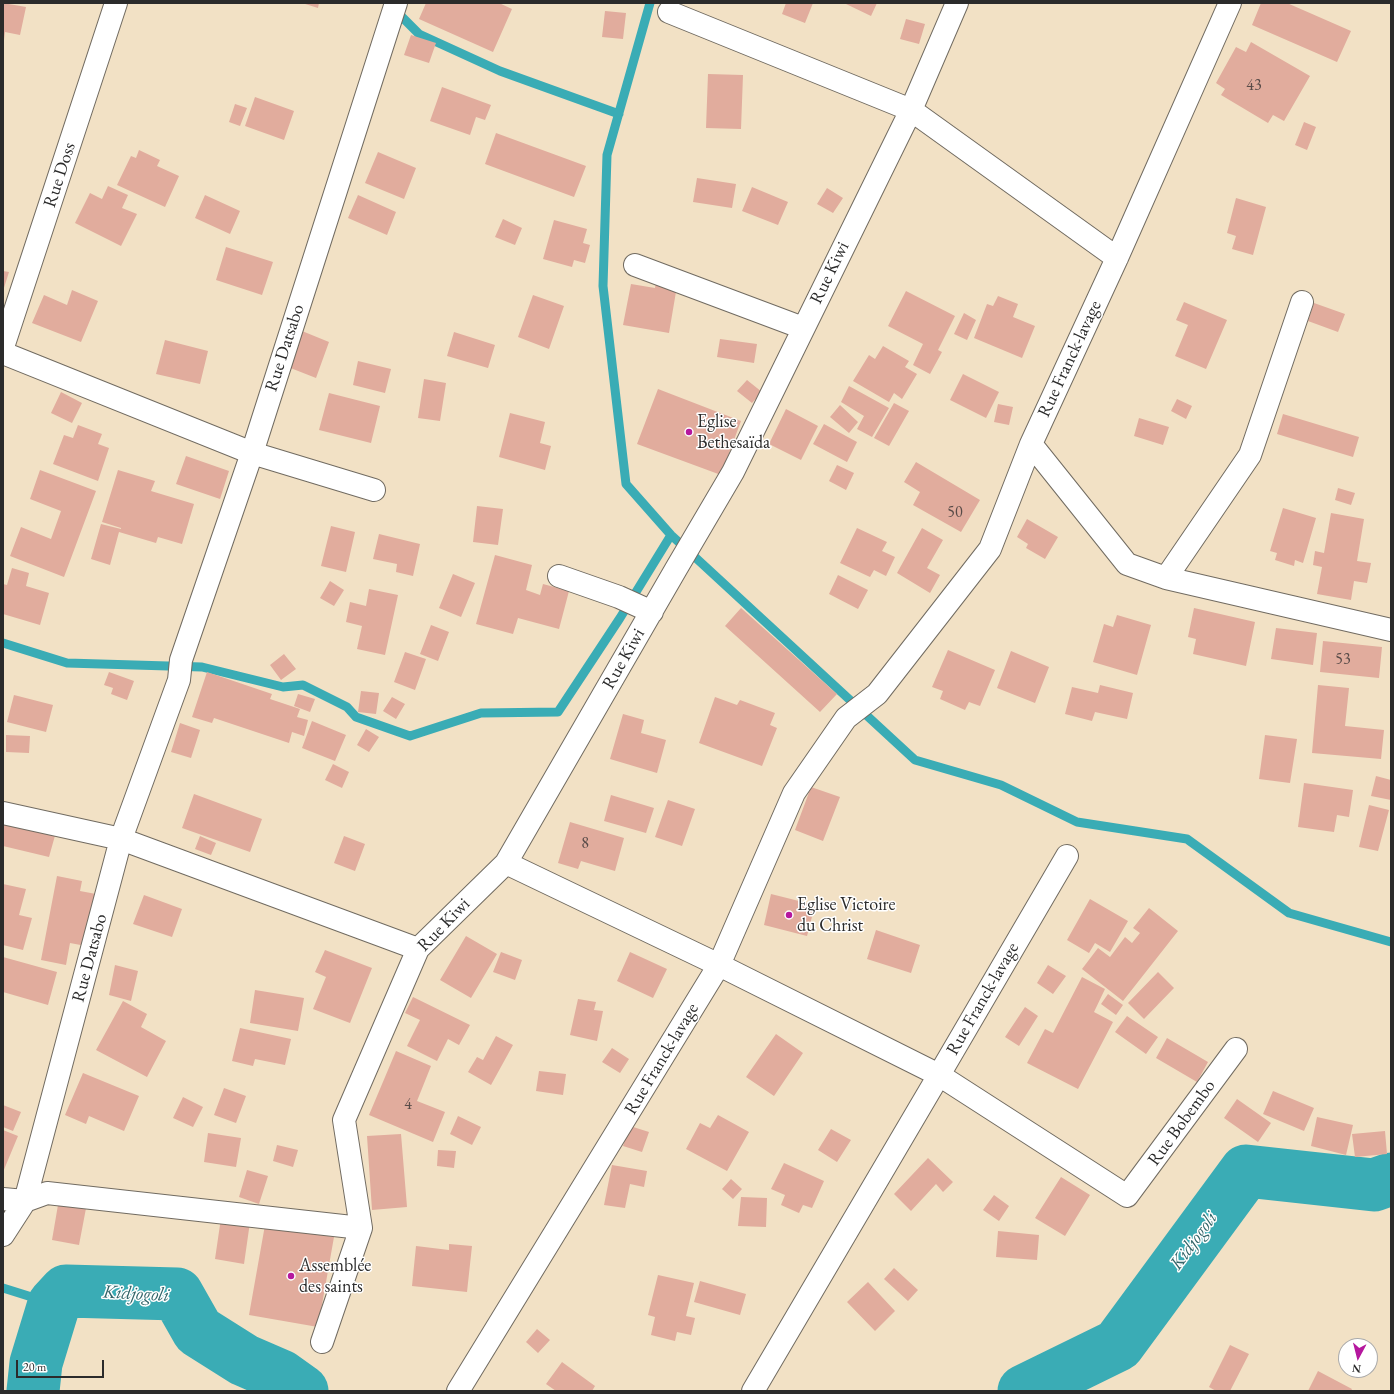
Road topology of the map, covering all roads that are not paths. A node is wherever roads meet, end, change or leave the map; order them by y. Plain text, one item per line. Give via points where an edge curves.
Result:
1 (116, 3) edge
2 (396, 3) edge
3 (956, 3) edge
4 (1230, 3) edge
5 (669, 12) dead end
6 (911, 110) junction
7 (1117, 258) junction
8 (635, 265) dead end
9 (1302, 302) dead end
10 (804, 328) junction
11 (3, 347) edge
12 (3, 353) edge
13 (1031, 444) junction
14 (252, 453) junction
15 (374, 490) dead end
16 (559, 576) dead end
17 (1166, 578) junction
18 (636, 605) junction
19 (1391, 630) edge
20 (3, 813) edge
21 (121, 839) junction
22 (1066, 856) dead end
23 (506, 863) junction
24 (418, 949) junction
25 (719, 965) junction
26 (1236, 1049) dead end
27 (939, 1075) junction
28 (3, 1200) edge
29 (25, 1202) junction
30 (361, 1228) junction
31 (3, 1235) edge
32 (322, 1342) dead end
33 (458, 1391) edge
34 (753, 1391) edge

1 - 11 street, Rue Doss
2 - 14 street, Rue Datsabo
3 - 6 street, Rue Kiwi
4 - 7 street, Rue Franck-lavage
5 - 6 street
6 - 7 street
6 - 10 street, Rue Kiwi
7 - 13 street, Rue Franck-lavage
8 - 10 street
9 - 17 street via 1250,455
10 - 18 street, Rue Kiwi via 733,472 676,569
12 - 14 street
13 - 17 street via 1127,564
13 - 25 street, Rue Franck-lavage via 990,549 877,694 846,718 794,793
14 - 15 street
14 - 21 street, Rue Datsabo
16 - 18 street
17 - 19 street
18 - 23 street, Rue Kiwi
20 - 21 street
21 - 24 street
21 - 29 street, Rue Datsabo
22 - 27 street, Rue Franck-lavage
23 - 24 street, Rue Kiwi
23 - 25 street
24 - 30 street, Rue Kiwi via 344,1120
25 - 27 street
25 - 33 street, Rue Franck-lavage
26 - 27 street, Rue Bobembo via 1127,1196
27 - 34 street, Rue Franck-lavage
28 - 29 street
29 - 30 street via 46,1193
29 - 31 street, Rue Datsabo
30 - 32 street, Rue Kiwi

